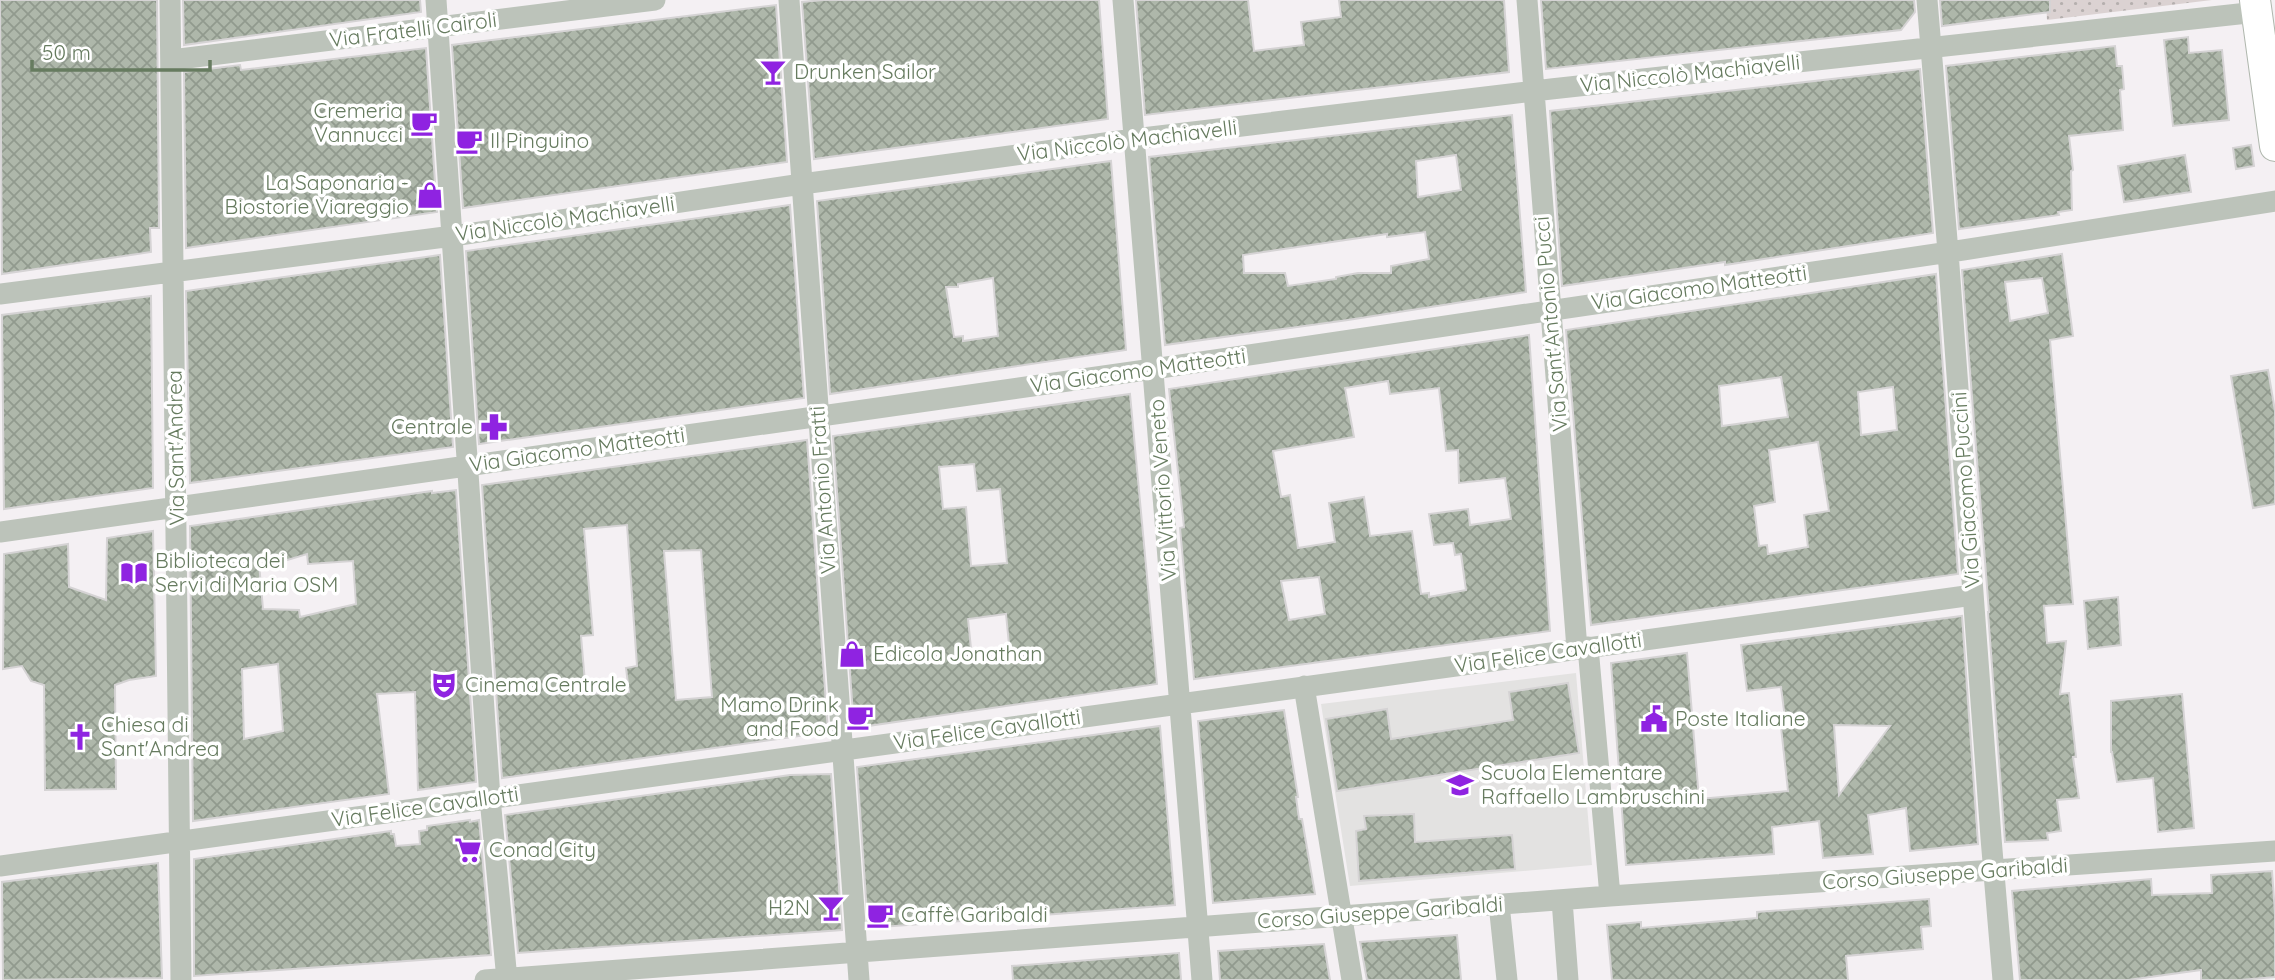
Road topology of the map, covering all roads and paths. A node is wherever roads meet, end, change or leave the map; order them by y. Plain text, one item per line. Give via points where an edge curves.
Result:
1 (170, 0) edge
2 (436, 0) edge
3 (655, 0) edge
4 (789, 0) edge
5 (1123, 0) edge
6 (1527, 0) edge
7 (1927, 0) edge
8 (2256, 6) edge
9 (439, 27) junction
10 (1930, 48) junction
11 (171, 60) junction
12 (1533, 92) junction
13 (1134, 139) junction
14 (2275, 146) edge
15 (802, 184) junction
16 (2275, 201) edge
17 (453, 236) junction
18 (1948, 252) junction
19 (174, 271) junction
20 (0, 294) edge
21 (1550, 310) junction
22 (1153, 369) junction
23 (818, 418) junction
24 (467, 466) junction
25 (176, 506) junction
26 (0, 532) edge
27 (1973, 595) junction
28 (1583, 648) junction
29 (1304, 686) junction
30 (1180, 704) junction
31 (843, 750) junction
32 (490, 798) junction
33 (180, 842) junction
34 (2275, 851) edge
35 (0, 866) edge
36 (1994, 870) junction
37 (1610, 896) junction
38 (1562, 900) junction
39 (1499, 904) junction
40 (1342, 917) junction
41 (1198, 927) junction
42 (858, 953) junction
43 (507, 979) edge
44 (181, 980) edge
45 (485, 980) edge
46 (859, 980) edge
47 (1202, 980) edge
48 (1352, 980) edge
49 (1507, 980) edge
50 (1568, 980) edge
51 (2003, 980) edge

1 - 11 street, Via Sant'Andrea
2 - 9 street
3 - 9 street, Via Fratelli Cairoli
4 - 15 street, Via Antonio Fratti
5 - 13 street, Via Vittorio Veneto
6 - 12 street, Via Sant'Antonio Pucci
7 - 10 street, Via Giacomo Puccini
8 - 10 street, Via Niccolò Machiavelli
8 - 14 street
9 - 11 street, Via Fratelli Cairoli
9 - 17 street
10 - 12 street, Via Niccolò Machiavelli
10 - 18 street, Via Giacomo Puccini
11 - 19 street, Via Sant'Andrea
12 - 13 street, Via Niccolò Machiavelli
12 - 21 street, Via Sant'Antonio Pucci
13 - 15 street, Via Niccolò Machiavelli
13 - 22 street, Via Vittorio Veneto
15 - 17 street, Via Niccolò Machiavelli
15 - 23 street, Via Antonio Fratti
16 - 18 street, Via Giacomo Matteotti
17 - 19 street, Via Niccolò Machiavelli
17 - 24 street
18 - 21 street, Via Giacomo Matteotti
18 - 27 street, Via Giacomo Puccini
19 - 20 street, Via Niccolò Machiavelli
19 - 25 street, Via Sant'Andrea
21 - 22 street, Via Giacomo Matteotti
21 - 28 street, Via Sant'Antonio Pucci
22 - 23 street, Via Giacomo Matteotti
22 - 30 street, Via Vittorio Veneto
23 - 24 street, Via Giacomo Matteotti
23 - 31 street, Via Antonio Fratti
24 - 25 street, Via Giacomo Matteotti
24 - 32 street
25 - 26 street, Via Giacomo Matteotti
25 - 33 street, Via Sant'Andrea
27 - 28 street, Via Felice Cavallotti
27 - 36 street, Via Giacomo Puccini
28 - 29 street, Via Felice Cavallotti
28 - 37 street, Via Sant'Antonio Pucci
29 - 30 street, Via Felice Cavallotti
29 - 40 street
30 - 31 street, Via Felice Cavallotti
30 - 41 street, Via Vittorio Veneto
31 - 32 street, Via Felice Cavallotti
31 - 42 street, Via Antonio Fratti
32 - 33 street, Via Felice Cavallotti
32 - 43 street
33 - 35 street, Via Felice Cavallotti
33 - 44 street, Via Sant'Andrea
34 - 36 street, Corso Giuseppe Garibaldi
36 - 37 street, Corso Giuseppe Garibaldi
36 - 51 street, Via Giacomo Puccini
37 - 38 street, Corso Giuseppe Garibaldi
38 - 39 street, Corso Giuseppe Garibaldi
38 - 50 street
39 - 40 street, Corso Giuseppe Garibaldi
39 - 49 street
40 - 41 street, Corso Giuseppe Garibaldi
40 - 48 street
41 - 42 street, Corso Giuseppe Garibaldi
41 - 47 street, Via Vittorio Veneto
42 - 43 street, Corso Giuseppe Garibaldi
42 - 46 street, Via Antonio Fratti
43 - 45 street, Corso Giuseppe Garibaldi

